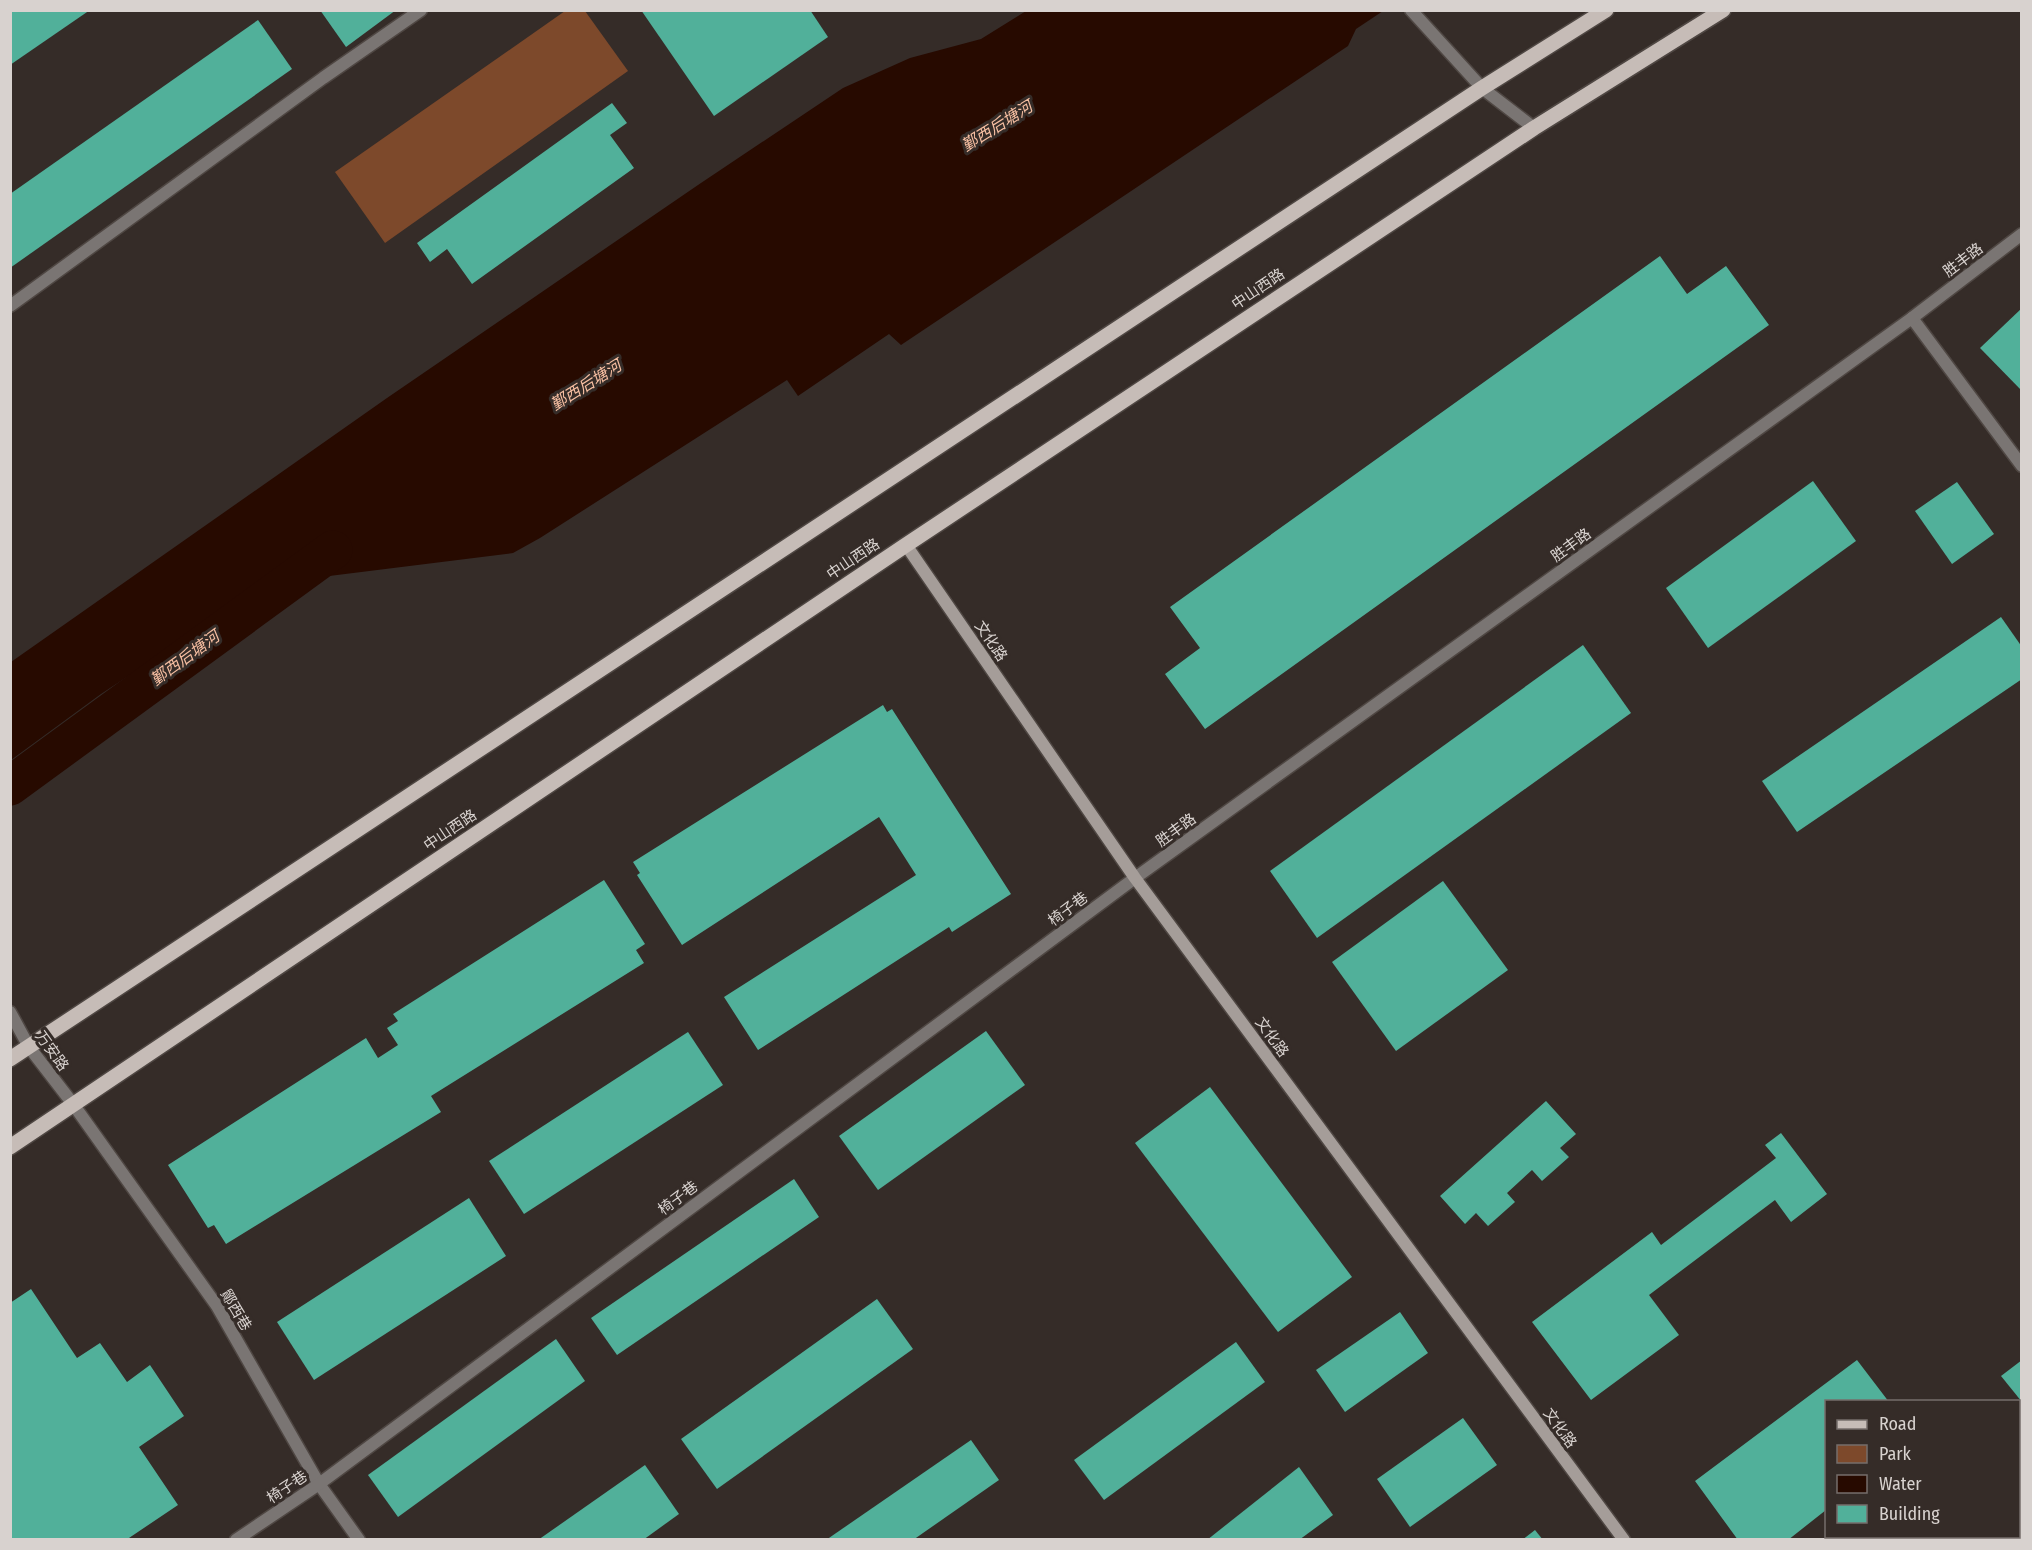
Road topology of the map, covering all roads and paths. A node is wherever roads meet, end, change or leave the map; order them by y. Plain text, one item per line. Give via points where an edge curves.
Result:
1 (421, 10) edge
2 (1411, 10) edge
3 (1606, 10) edge
4 (1723, 10) edge
5 (1482, 88) junction
6 (1534, 128) junction
7 (2022, 234) edge
8 (10, 306) edge
9 (1912, 318) junction
10 (2022, 466) edge
11 (906, 545) junction
12 (1135, 878) junction
13 (10, 1012) edge
14 (29, 1047) junction
15 (10, 1059) edge
16 (74, 1104) junction
17 (10, 1147) edge
18 (319, 1484) junction
19 (236, 1539) edge
20 (359, 1539) edge
21 (1624, 1539) edge

1 - 8 street
2 - 5 street
3 - 5 main road
4 - 6 main road, 中山西路
5 - 6 street
5 - 14 main road
6 - 11 main road, 中山西路
7 - 9 street, 胜丰路
9 - 10 street
9 - 12 street, 胜丰路
11 - 12 street, 文化路
11 - 16 main road, 中山西路
12 - 18 street, 椅子巷
12 - 21 street, 文化路
13 - 14 street, 万安路
14 - 15 main road
14 - 16 street, 万安路
16 - 17 main road, 中山西路
16 - 18 street, 鄮西巷 via 217,1306
18 - 19 street, 椅子巷
18 - 20 street, 鄮西巷

